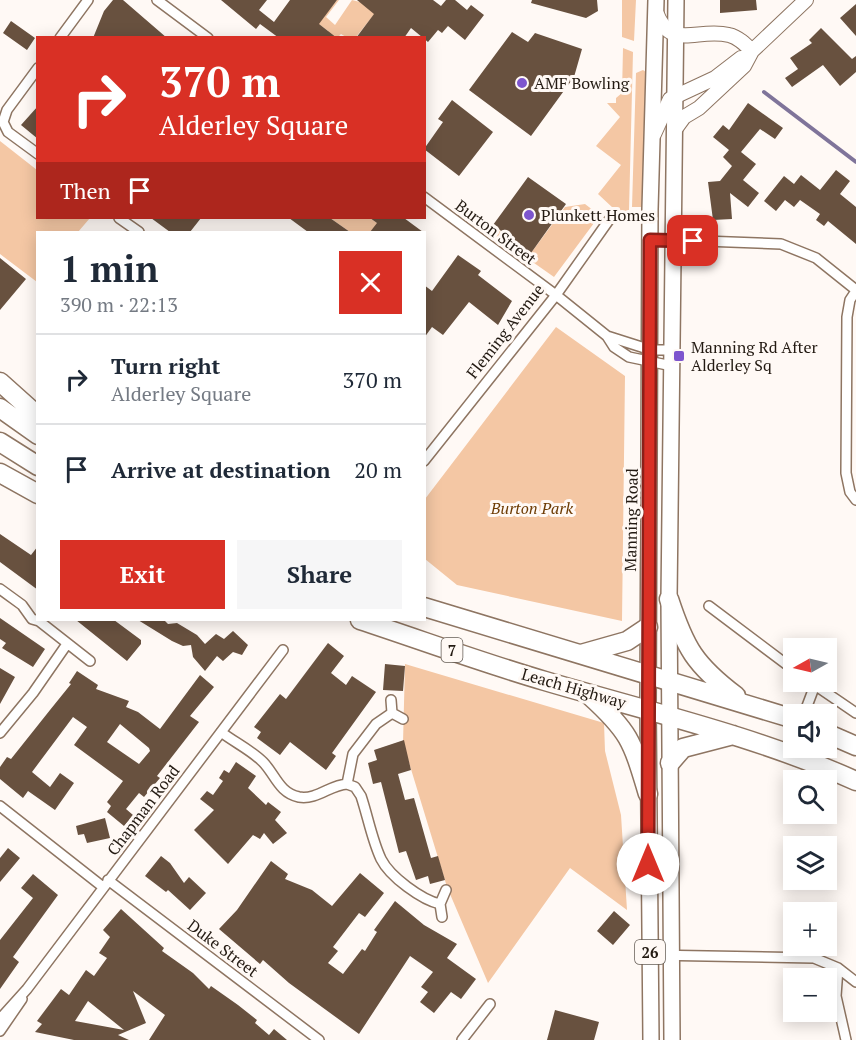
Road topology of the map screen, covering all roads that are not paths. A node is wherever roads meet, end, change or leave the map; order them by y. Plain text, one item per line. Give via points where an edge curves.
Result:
1 (88, 0) edge
2 (157, 0) edge
3 (676, 0) edge
4 (806, 0) edge
5 (656, 5) edge
6 (61, 36) edge
7 (205, 36) edge
8 (676, 36) junction
9 (750, 53) junction
10 (36, 71) edge
11 (676, 95) junction
12 (676, 128) junction
13 (651, 141) junction
14 (36, 153) edge
15 (426, 199) edge
16 (120, 219) edge
17 (609, 220) dead end
18 (138, 231) edge
19 (650, 240) junction
20 (674, 240) junction
21 (856, 290) edge
22 (556, 295) junction
23 (651, 356) junction
24 (672, 358) junction
25 (0, 382) edge
26 (0, 408) edge
27 (36, 414) edge
28 (36, 434) edge
29 (0, 442) edge
30 (426, 458) edge
31 (36, 465) edge
32 (0, 473) edge
33 (36, 493) edge
34 (856, 500) edge
35 (0, 589) edge
36 (669, 599) junction
37 (709, 606) dead end
38 (426, 609) edge
39 (36, 620) edge
40 (39, 621) edge
41 (363, 621) edge
42 (648, 627) junction
43 (67, 644) junction
44 (283, 650) dead end
45 (579, 654) junction
46 (90, 661) dead end
47 (783, 662) edge
48 (648, 674) junction
49 (669, 680) junction
50 (586, 692) junction
51 (825, 692) edge
52 (391, 700) dead end
53 (748, 705) junction
54 (648, 709) junction
55 (392, 712) junction
56 (856, 713) edge
57 (669, 715) junction
58 (783, 716) edge
59 (403, 719) dead end
60 (221, 732) junction
61 (0, 733) edge
62 (735, 735) junction
63 (837, 738) edge
64 (856, 746) edge
65 (670, 763) junction
66 (856, 781) edge
67 (347, 784) junction
68 (648, 794) junction
69 (0, 807) edge
70 (106, 884) junction
71 (446, 890) dead end
72 (440, 904) junction
73 (442, 917) dead end
74 (650, 955) junction
75 (672, 955) junction
76 (838, 968) junction
77 (856, 982) edge
78 (27, 989) junction
79 (490, 1004) dead end
80 (0, 1019) edge
81 (0, 1031) edge
82 (319, 1040) edge
83 (462, 1040) edge
84 (651, 1040) edge
85 (672, 1040) edge
86 (846, 1040) edge

1 - 6 street
2 - 7 street
3 - 8 main road, 26
4 - 9 street
5 - 8 street via 661,25
5 - 13 main road, Manning Road / 26
8 - 9 street via 731,35
8 - 11 main road, 26
9 - 11 street via 715,78
9 - 12 street via 744,66
10 - 14 street via 7,110 3,122 8,132
11 - 12 main road, 26
11 - 13 street via 663,108
12 - 20 main road, 26
13 - 19 main road, Manning Road / 26
15 - 22 street, Burton Street
16 - 18 street
17 - 22 street, Fleming Avenue
19 - 20 street
19 - 23 main road, Manning Road / 26
20 - 21 street via 781,244 816,258
20 - 24 main road, 26
21 - 34 street via 847,317 846,474
22 - 23 street, Burton Street via 629,357
22 - 30 street, Fleming Avenue
23 - 24 street, Burton Street
23 - 24 street, Burton Street
23 - 42 main road, Manning Road / 26
24 - 36 main road, 26
25 - 27 highway
26 - 28 highway
29 - 31 highway
32 - 33 highway
35 - 39 street
36 - 49 main road, 26
36 - 53 highway via 683,639 697,662
37 - 47 street
38 - 45 highway, Leach Highway / 7
40 - 43 street
41 - 50 highway, Leach Highway / 7
42 - 45 highway via 614,646
42 - 48 main road, Manning Road / 26
43 - 46 street
43 - 61 street
44 - 60 street, Chapman Road
45 - 48 highway, Leach Highway / 7
48 - 49 highway, Leach Highway / 7
48 - 54 main road, Manning Road / 26
49 - 53 highway, Leach Highway / 7
49 - 57 main road, 26
50 - 54 highway, Leach Highway / 7
50 - 68 highway via 625,731
51 - 56 street
52 - 55 street
53 - 58 highway, Leach Highway / 7
54 - 57 highway, Leach Highway / 7
54 - 68 main road, Manning Road / 26
55 - 59 street
55 - 67 street via 376,724 353,754
57 - 62 highway, Leach Highway / 7
57 - 65 main road, 26
60 - 67 street via 263,762 281,788 299,797 320,795 337,784
60 - 70 street, Chapman Road
62 - 65 highway via 683,748
62 - 66 highway, Leach Highway / 7
63 - 64 highway
65 - 75 main road, 26
67 - 72 street via 361,796 381,859 388,869 422,898
68 - 74 main road, Manning Road / 26
69 - 70 street, Duke Street
70 - 78 street, Chapman Road
70 - 82 street, Duke Street
71 - 72 street
72 - 73 street
74 - 75 street
74 - 84 main road, Manning Road / 26
75 - 76 street via 814,958
75 - 85 main road, 26
76 - 77 street
76 - 86 street via 836,996
78 - 80 street, Chapman Road
78 - 81 street, Chapman Road
79 - 83 street

